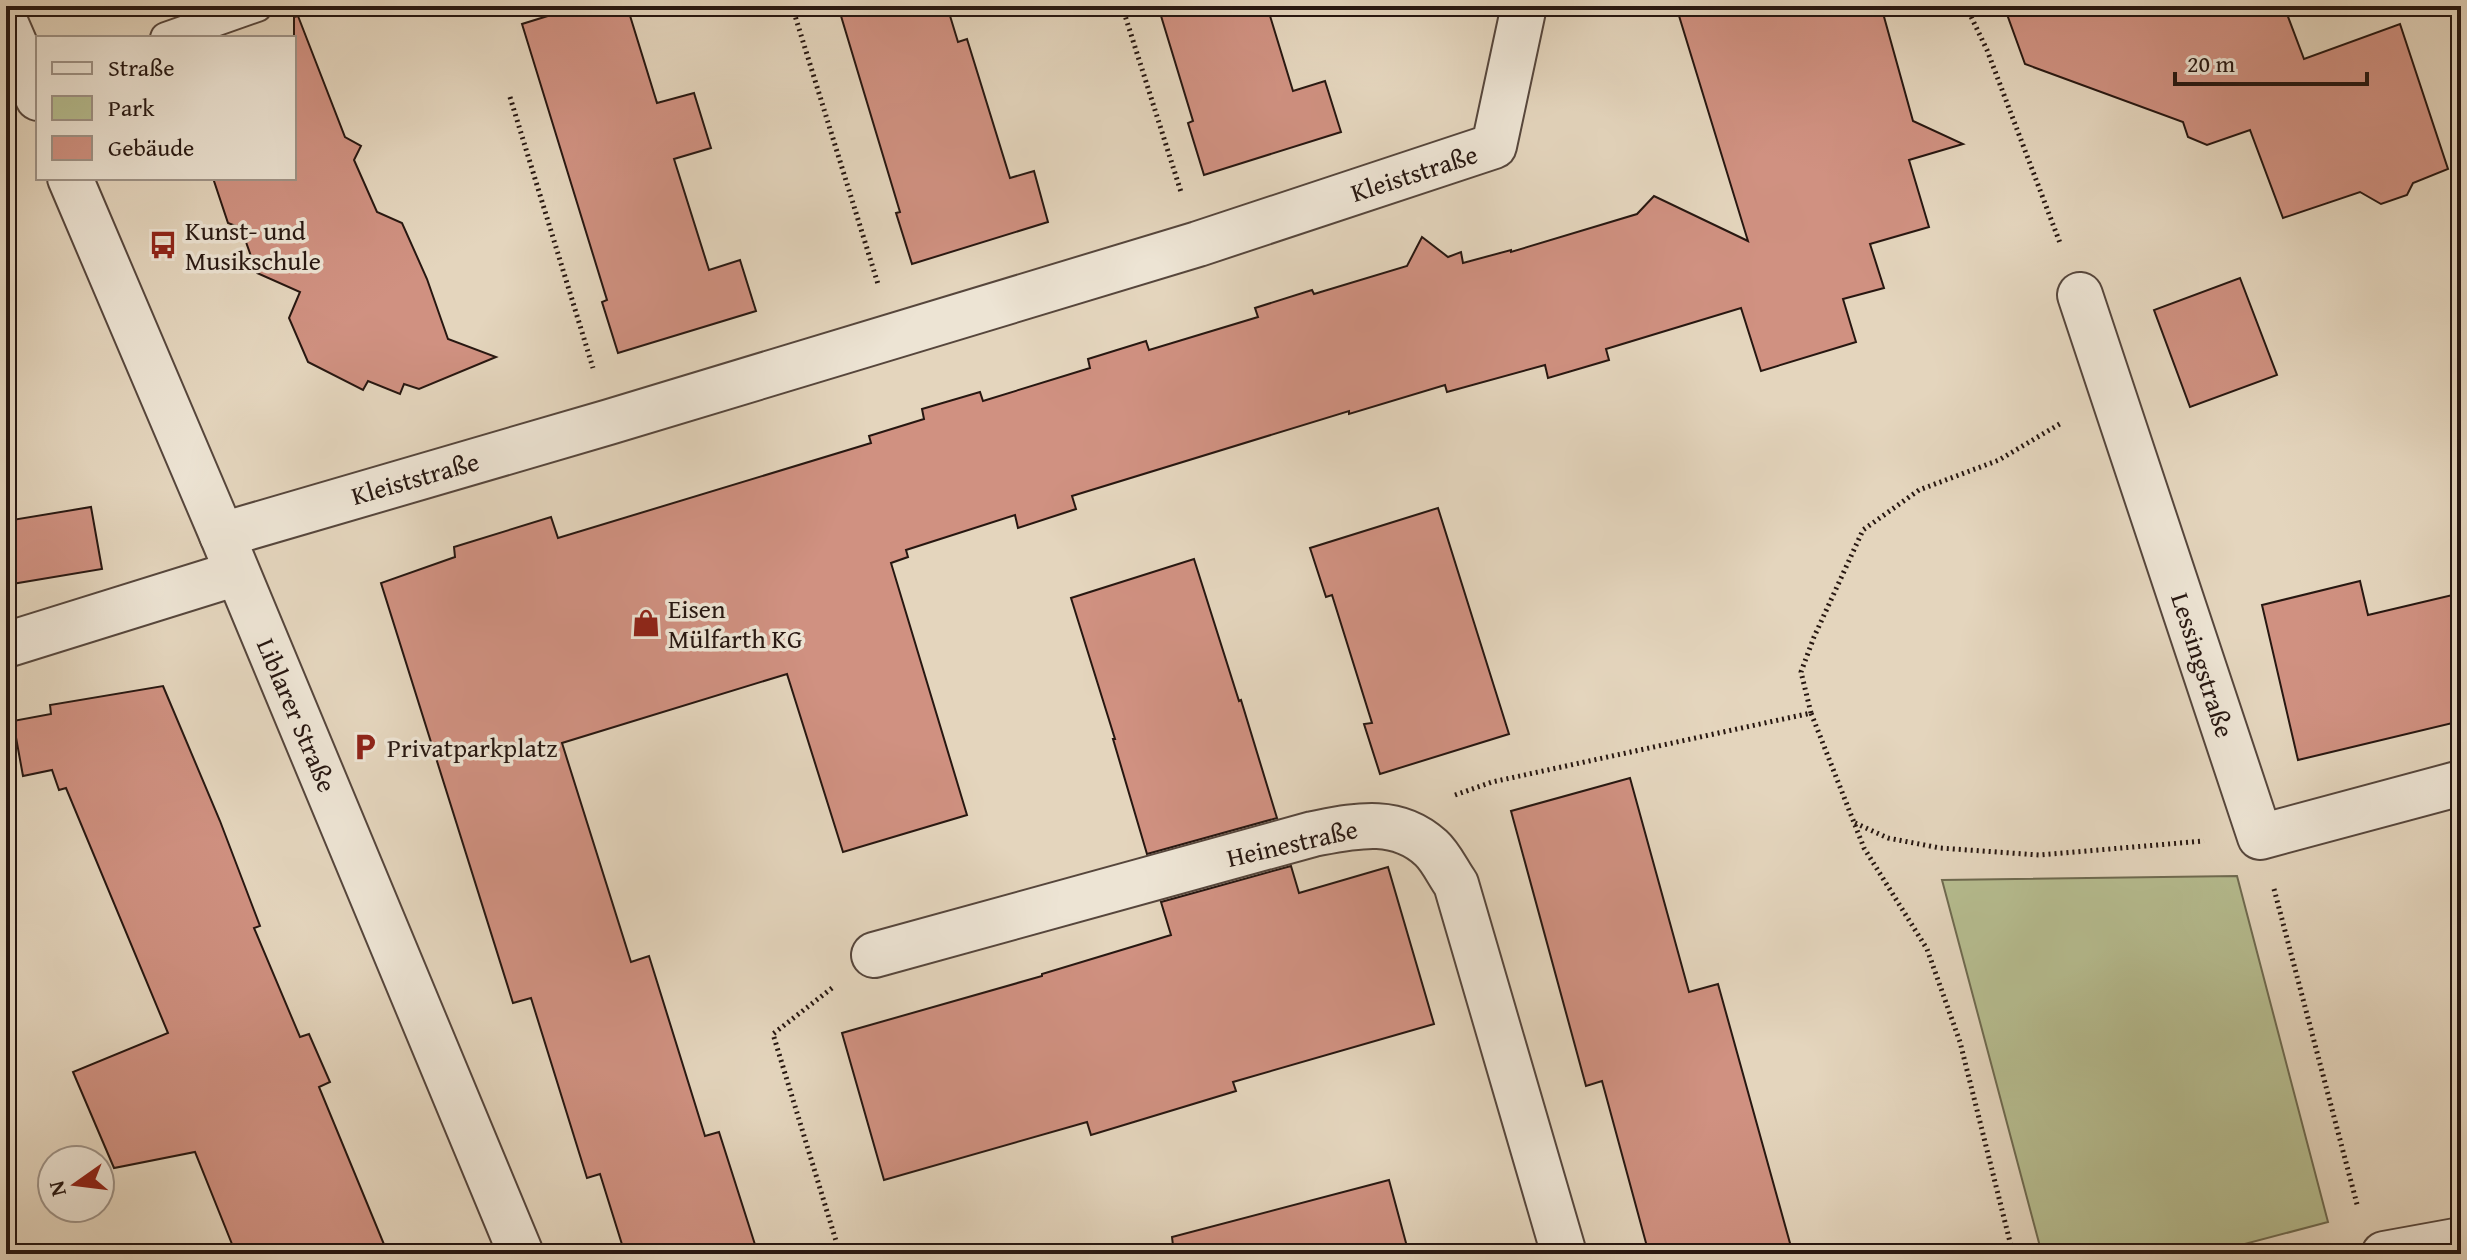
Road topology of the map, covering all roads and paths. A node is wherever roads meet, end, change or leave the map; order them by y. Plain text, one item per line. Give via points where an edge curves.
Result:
1 (257, 6) edge
2 (792, 6) edge
3 (1122, 6) edge
4 (1524, 6) edge
5 (1966, 6) edge
6 (6, 24) edge
7 (172, 36) edge
8 (36, 89) edge
9 (510, 97) dead end
10 (71, 180) edge
11 (1198, 244) junction
12 (2080, 295) joint
13 (893, 334) junction
14 (2112, 393) junction
15 (609, 422) junction
16 (229, 554) junction
17 (6, 645) edge
18 (1811, 713) junction
19 (2461, 783) edge
20 (1854, 823) junction
21 (1374, 825) junction
22 (2260, 837) junction
23 (874, 955) joint
24 (2373, 1238) edge
25 (2461, 1240) edge
26 (521, 1254) edge
27 (840, 1254) edge
28 (1564, 1254) edge
29 (2013, 1254) edge

1 - 7 lane
2 - 13 path
3 - 11 path
4 - 11 street, Kleiststraße via 1494,146
5 - 12 path
6 - 8 street
9 - 15 path
10 - 16 street, Liblarer Straße
11 - 13 street, Kleiststraße
12 - 14 street, Lessingstraße
13 - 15 street, Kleiststraße
14 - 18 path via 1999,460 1919,490 1863,530 1801,672
14 - 22 street, Lessingstraße
15 - 16 street, Kleiststraße
16 - 17 street, Kleiststraße
16 - 26 street, Liblarer Straße
18 - 20 path
18 - 21 path via 1492,782
19 - 22 street
20 - 22 path via 1888,838 1940,848 2039,855
20 - 29 path via 1927,949 1960,1042
21 - 23 street, Heinestraße via 1313,834
21 - 28 street, Heinestraße via 1399,828 1432,849 1456,884
22 - 24 path
23 - 27 path via 773,1034
24 - 25 street

